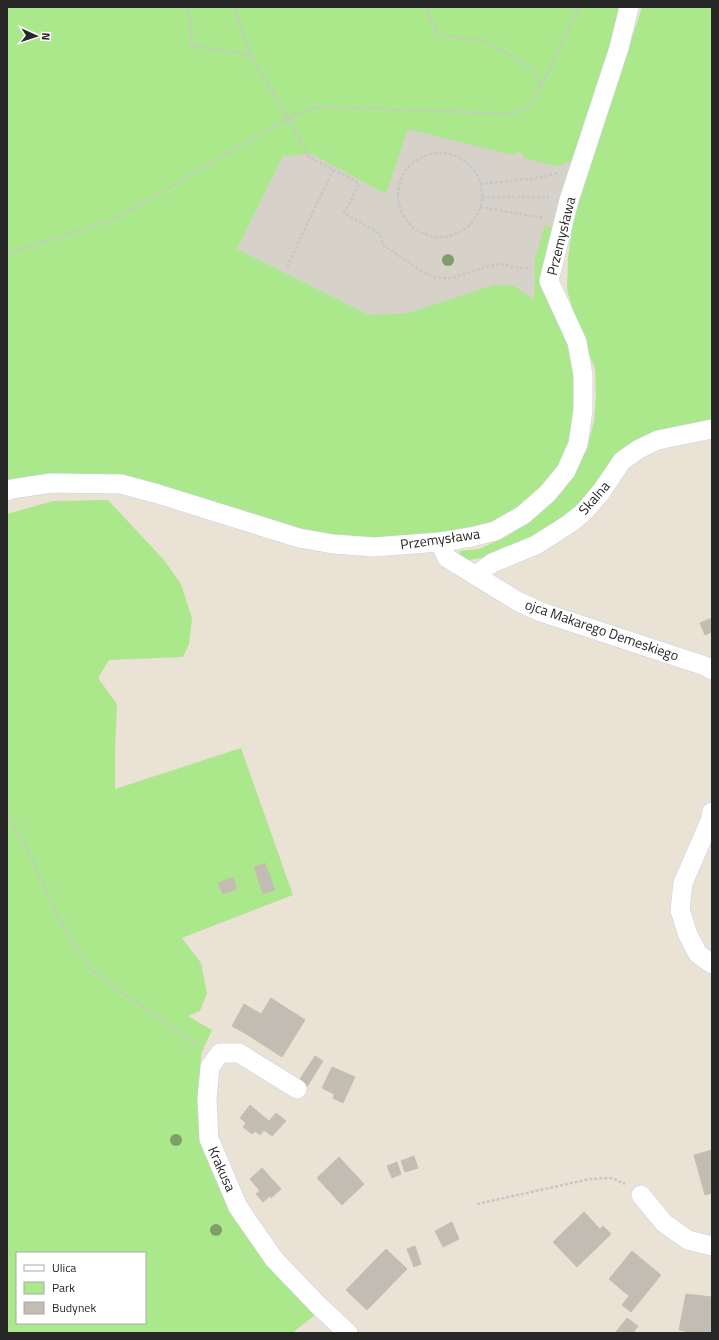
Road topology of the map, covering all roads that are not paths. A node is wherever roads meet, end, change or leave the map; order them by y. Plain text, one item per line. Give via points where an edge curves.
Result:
1 (629, 7) edge
2 (712, 429) edge
3 (7, 491) edge
4 (440, 542) junction
5 (476, 575) junction
6 (712, 670) edge
7 (712, 812) edge
8 (712, 964) edge
9 (297, 1089) dead end
10 (641, 1195) road end
11 (712, 1246) edge
12 (348, 1333) edge

1 - 4 street, Przemysława via 619,48 569,200 549,281 577,342 583,375 583,410 578,444 566,471 547,494 523,515 495,531
2 - 5 street, Skalna via 658,440 639,449 622,461 584,512 569,524 536,545 492,564
3 - 4 street, Przemysława via 51,483 121,484 299,538 374,547
4 - 5 street, ojca Makarego Demeskiego via 447,558
5 - 6 street, ojca Makarego Demeskiego via 517,601 541,612
7 - 8 street via 683,883 680,910 688,935 698,954
9 - 12 street, Krakusa via 239,1053 220,1053 210,1067 207,1100 209,1139 238,1207 274,1259
10 - 11 street via 664,1223 688,1240

